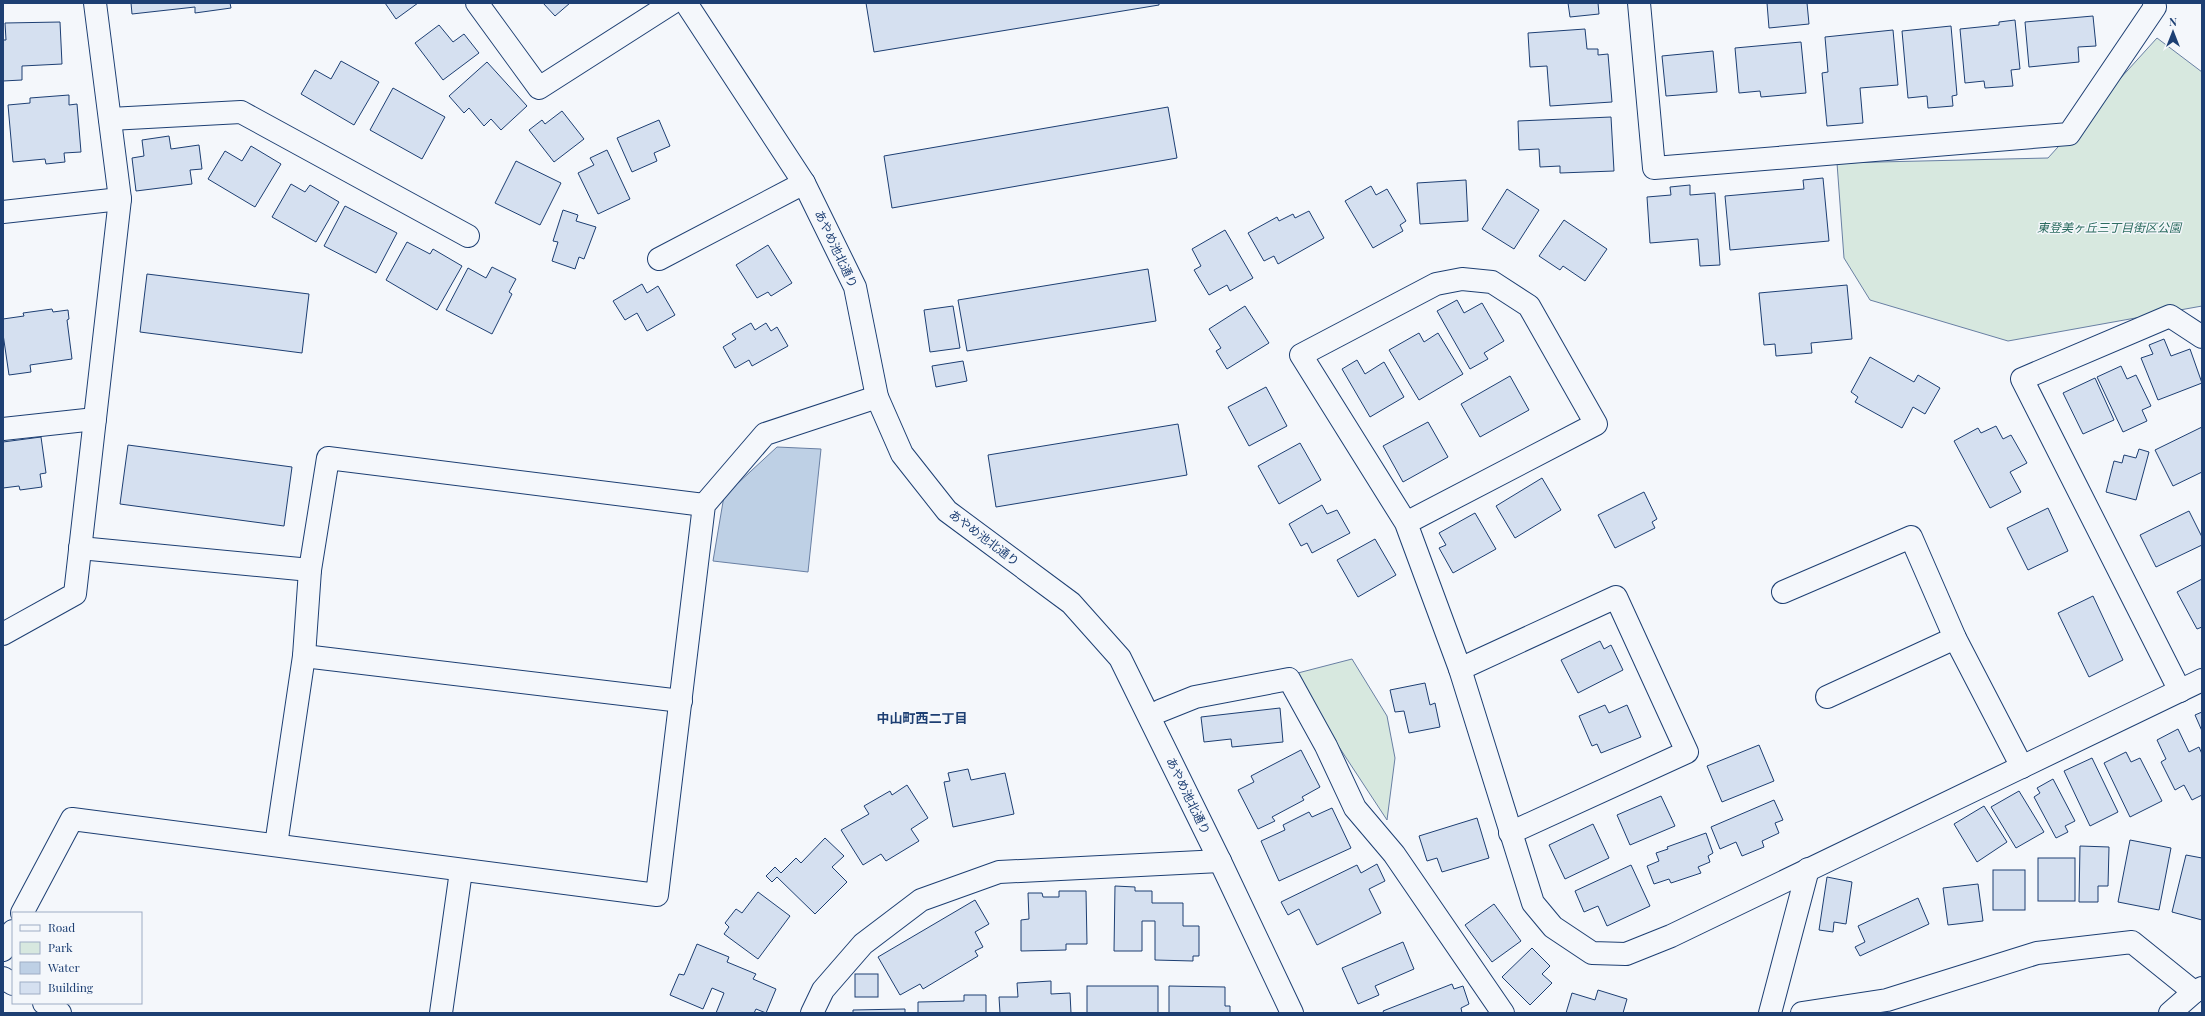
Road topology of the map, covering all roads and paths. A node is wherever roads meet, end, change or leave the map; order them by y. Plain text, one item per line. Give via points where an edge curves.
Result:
1 (95, 3) edge
2 (477, 3) edge
3 (672, 3) edge
4 (686, 3) edge
5 (1639, 3) edge
6 (2154, 3) edge
7 (110, 119) junction
8 (804, 183) junction
9 (120, 198) junction
10 (3, 212) edge
11 (468, 236) dead end
12 (659, 259) dead end
13 (2202, 336) edge
14 (877, 396) junction
15 (95, 419) junction
16 (3, 429) edge
17 (704, 505) junction
18 (1406, 523) junction
19 (80, 548) junction
20 (310, 570) junction
21 (1783, 592) dead end
22 (3, 634) edge
23 (1956, 638) junction
24 (304, 656) junction
25 (1460, 668) junction
26 (2202, 680) edge
27 (2180, 691) junction
28 (1827, 697) dead end
29 (681, 701) junction
30 (1160, 711) dead end
31 (2022, 767) junction
32 (1510, 833) junction
33 (276, 845) junction
34 (1220, 860) junction
35 (1808, 869) junction
36 (461, 871) junction
37 (23, 912) edge
38 (12, 933) edge
39 (3, 950) edge
40 (3, 978) edge
41 (12, 983) edge
42 (2198, 990) edge
43 (46, 1004) edge
44 (60, 1013) edge
45 (441, 1013) edge
46 (812, 1013) edge
47 (1292, 1013) edge
48 (1503, 1013) edge
49 (1770, 1013) edge
50 (1802, 1013) edge
51 (2170, 1013) edge

1 - 7 street
2 - 3 street via 539,88
4 - 8 street, あやめ池北通り
5 - 6 street via 1654,168 2069,134 2155,6
7 - 9 street
7 - 11 street via 241,112
8 - 12 street
8 - 14 street, あやめ池北通り via 855,287
9 - 10 street
9 - 15 street
13 - 27 street via 2170,316 2022,379
14 - 17 street via 765,434
14 - 34 street, あやめ池北通り via 902,454 947,512 1071,603 1120,658
15 - 16 street
15 - 19 street
17 - 20 street via 328,458
17 - 29 street
18 - 18 street via 1596,424 1529,306 1492,282 1462,278 1436,284 1302,355
18 - 25 street
19 - 20 street
19 - 22 street via 75,594
20 - 24 street
21 - 23 street via 1911,537
23 - 28 street
23 - 31 street
24 - 29 street
24 - 33 street
25 - 32 street
25 - 32 street via 1616,597 1687,752
26 - 27 street
27 - 31 street
29 - 36 street via 657,895
30 - 48 street via 1195,697 1289,679 1326,746 1355,808 1394,854
31 - 35 street
32 - 35 street via 1533,903 1553,927 1592,953 1626,954 1671,936
33 - 36 street
33 - 37 street via 72,819
34 - 46 street via 999,872 921,900 863,944 823,990
34 - 47 street, あやめ池北通り
35 - 49 street
36 - 45 street
38 - 39 street
40 - 41 street
42 - 50 street via 2132,942 2038,953 1887,1000
42 - 51 street
43 - 44 street

